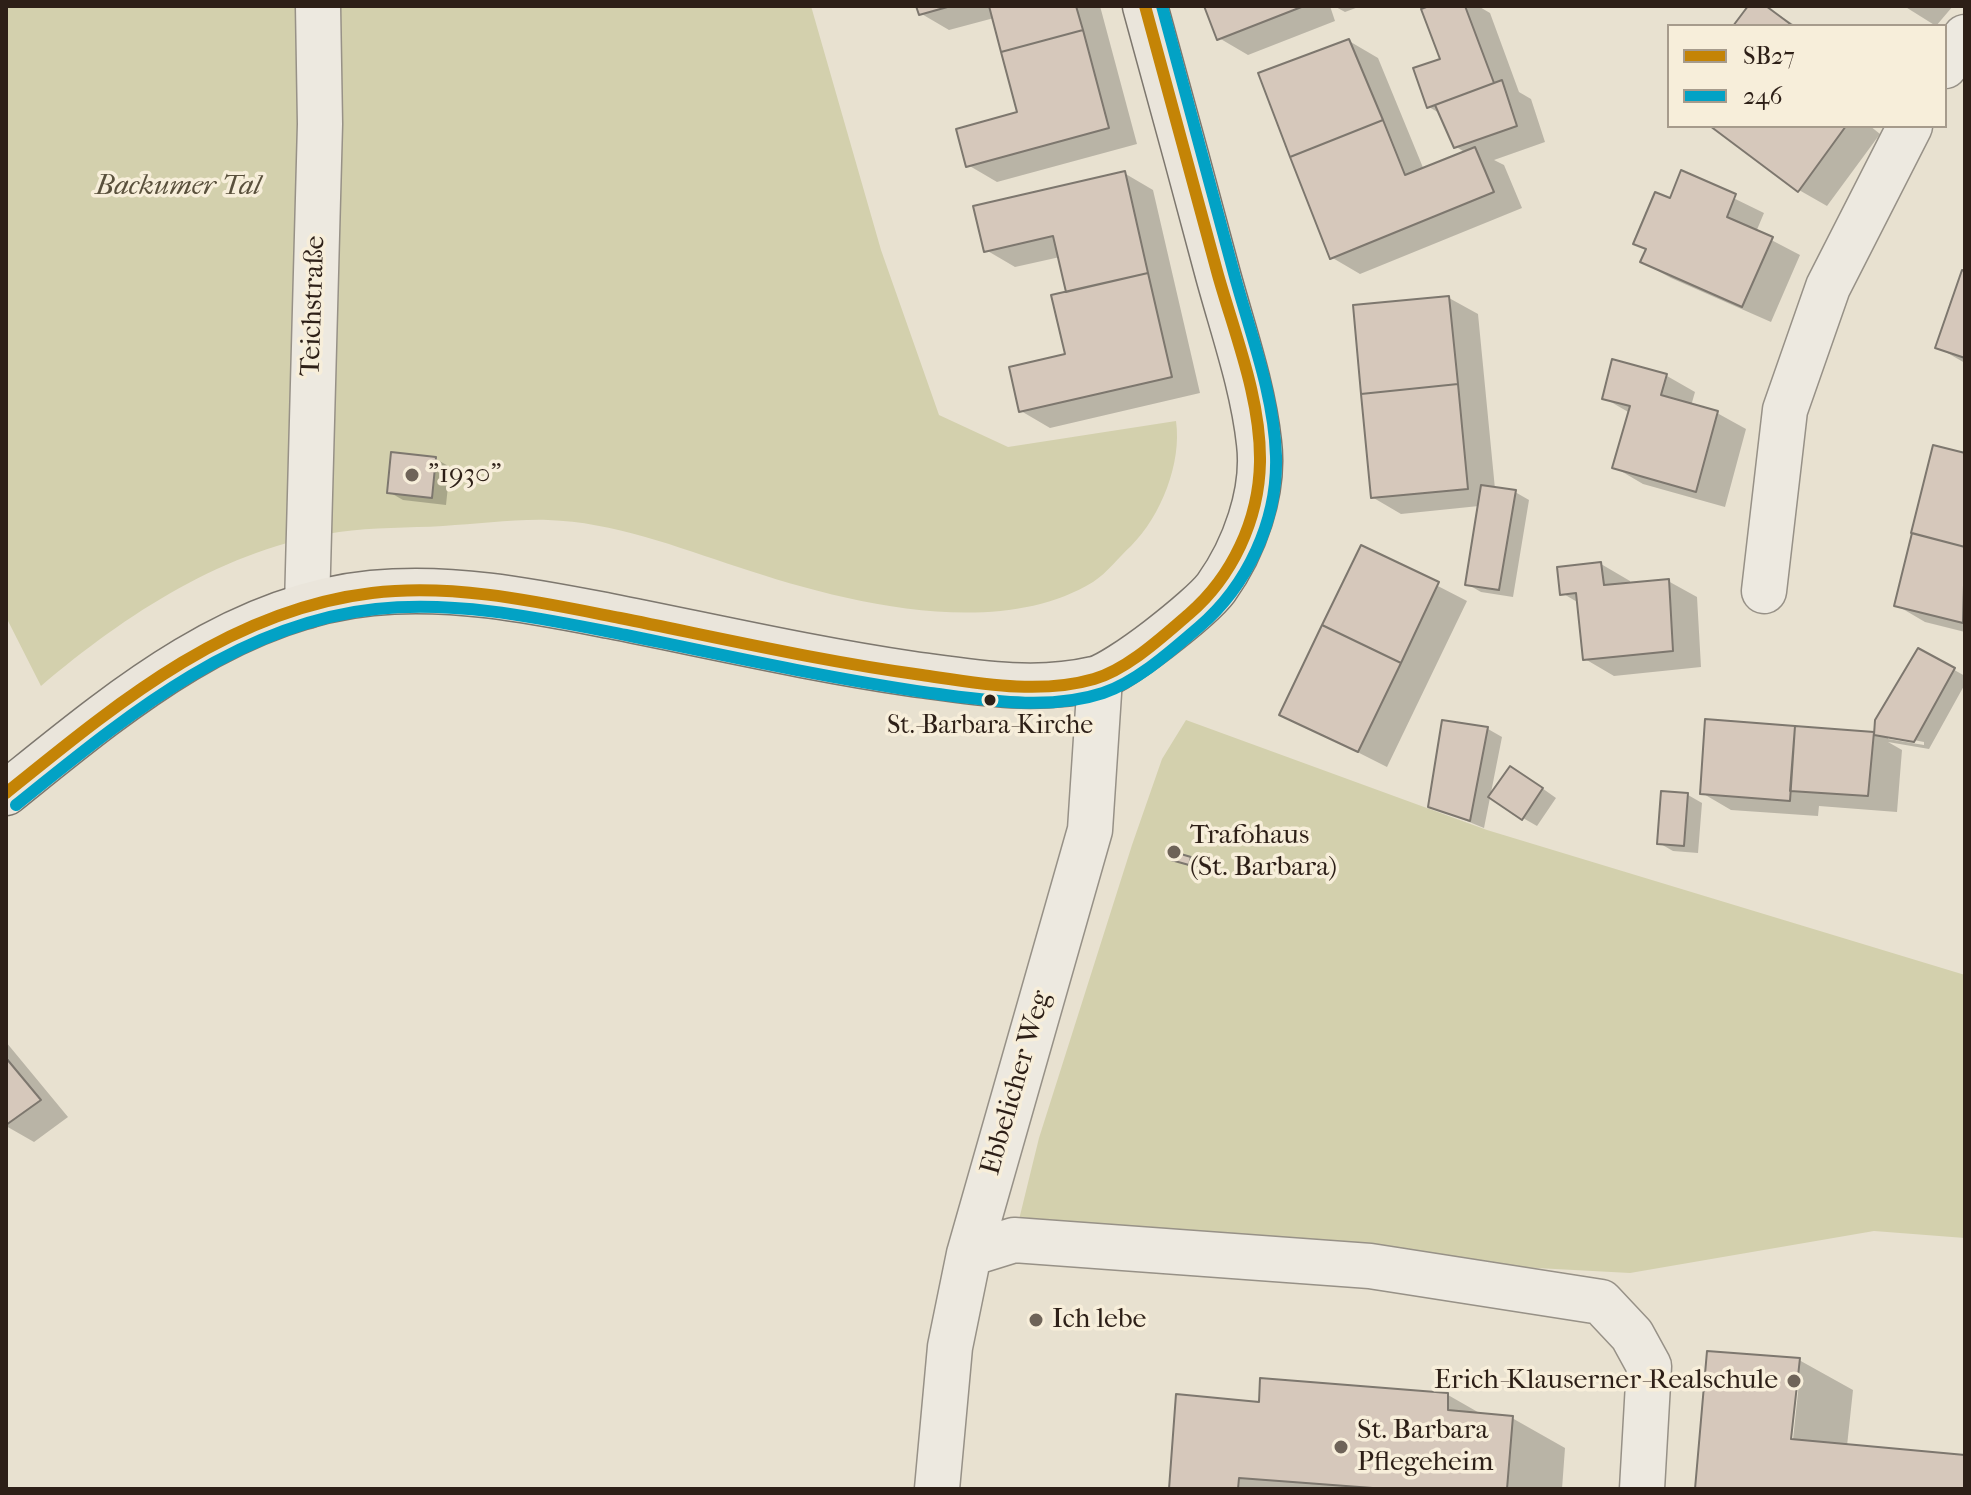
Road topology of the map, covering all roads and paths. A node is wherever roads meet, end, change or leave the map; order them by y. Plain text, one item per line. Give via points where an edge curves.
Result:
1 (318, 6) edge
2 (1145, 6) edge
3 (1965, 37) edge
4 (1947, 63) edge
5 (1909, 128) edge
6 (1764, 591) dead end
7 (307, 606) junction
8 (1100, 678) junction
9 (6, 793) edge
10 (969, 1254) junction
11 (937, 1489) edge
12 (1642, 1489) edge

1 - 7 street, Teichstraße via 320,124
2 - 8 main road via 1260,447 1254,504 1235,561 1204,604
3 - 4 street
5 - 6 street via 1828,287 1785,410
7 - 8 main road via 369,593 419,590 521,598 868,667 994,685
7 - 9 main road via 214,643 117,704
8 - 10 street, Ebbelicher Weg via 1090,830
10 - 11 street, Ebbelicher Weg via 950,1347
10 - 12 street via 1014,1240 1354,1265 1601,1302 1632,1335 1649,1366

